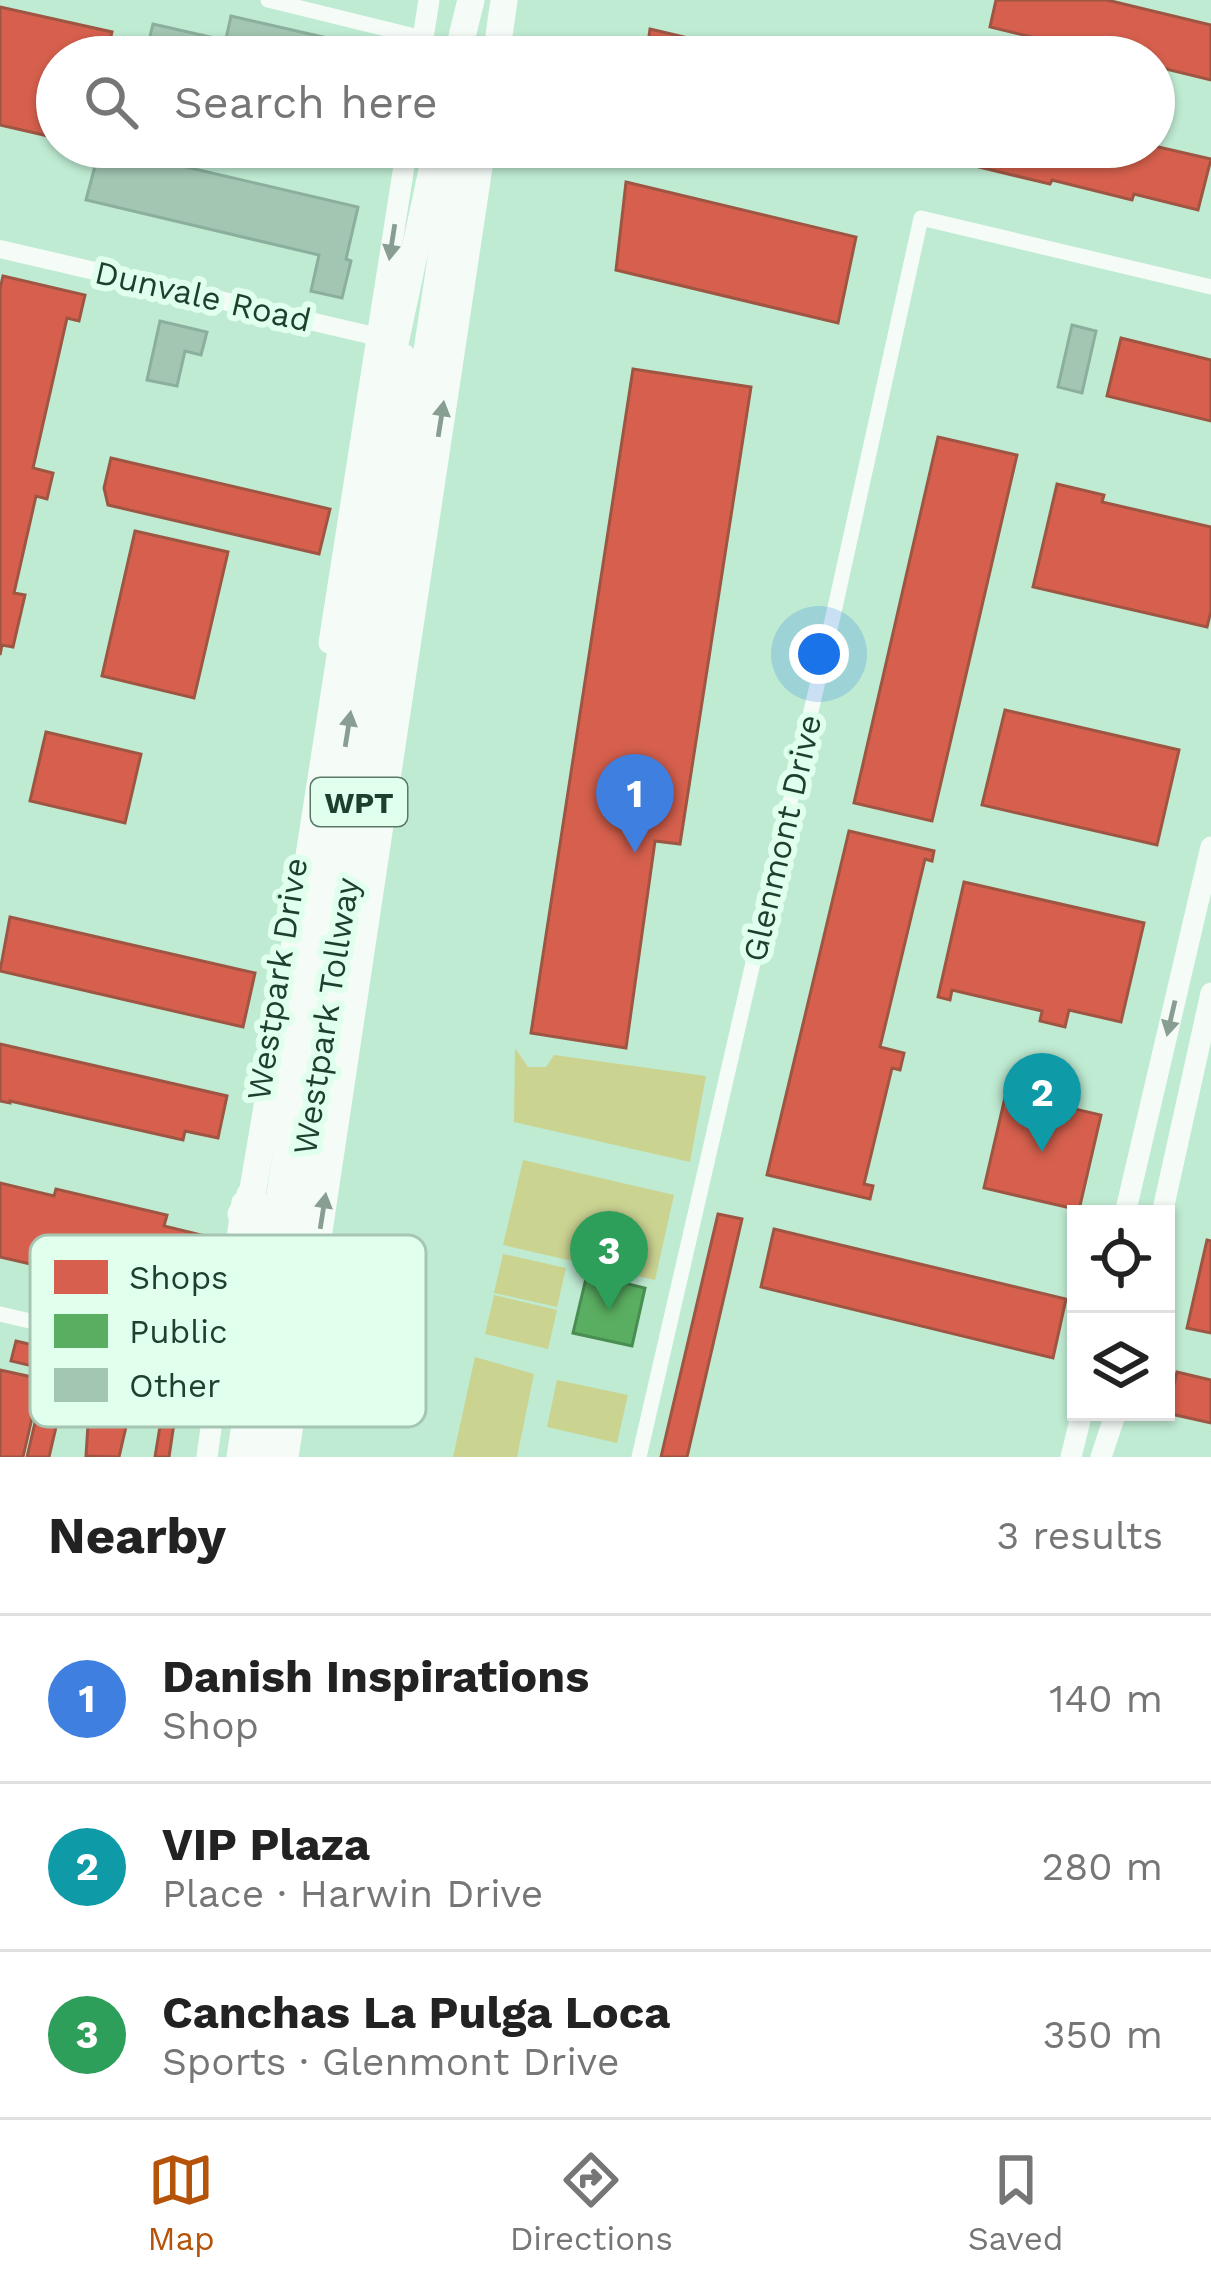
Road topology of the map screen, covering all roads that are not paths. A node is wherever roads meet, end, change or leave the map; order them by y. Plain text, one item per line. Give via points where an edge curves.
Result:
1 (268, 0) edge
2 (429, 0) edge
3 (457, 0) edge
4 (471, 0) edge
5 (480, 0) edge
6 (504, 0) edge
7 (383, 36) edge
8 (423, 36) edge
9 (454, 36) edge
10 (460, 36) edge
11 (475, 36) edge
12 (499, 36) edge
13 (403, 168) edge
14 (432, 168) edge
15 (433, 168) edge
16 (455, 168) edge
17 (479, 168) edge
18 (0, 249) edge
19 (1211, 287) edge
20 (378, 337) junction
21 (407, 343) junction
22 (423, 534) junction
23 (1211, 847) edge
24 (1204, 905) edge
25 (1211, 993) edge
26 (306, 1011) junction
27 (245, 1201) junction
28 (1127, 1205) edge
29 (1164, 1205) edge
30 (240, 1235) edge
31 (253, 1235) edge
32 (272, 1235) edge
33 (307, 1235) edge
34 (314, 1235) edge
35 (0, 1314) edge
36 (30, 1321) edge
37 (1080, 1421) edge
38 (1113, 1421) edge
39 (211, 1427) edge
40 (243, 1427) edge
41 (207, 1457) edge
42 (238, 1457) edge
43 (639, 1457) edge
44 (1071, 1457) edge
45 (1101, 1457) edge

1 - 7 street
2 - 8 main road
3 - 9 main road
4 - 10 highway
5 - 11 highway
6 - 12 highway
13 -> 20 main road, Westpark Drive
14 - 27 highway via 372,451 301,907
15 - 21 main road, Westpark Drive
16 - 33 highway, Westpark Tollway / WPT
22 -> 17 highway, Westpark Tollway / WPT
18 - 20 street, Dunvale Road
19 - 43 street, Glenmont Drive via 921,218
20 - 21 street, Dunvale Road
20 - 27 main road, Westpark Drive
26 -> 21 main road, Westpark Drive
22 - 26 highway
34 -> 22 highway, Westpark Tollway / WPT
23 - 24 main road
24 -> 28 main road
25 - 29 main road
26 - 32 main road, Westpark Drive
27 - 30 main road, Westpark Drive
27 - 31 main road via 258,1201
35 - 36 street
37 - 44 main road
38 - 45 main road
39 - 41 main road, Westpark Drive
40 - 42 main road, Westpark Drive

